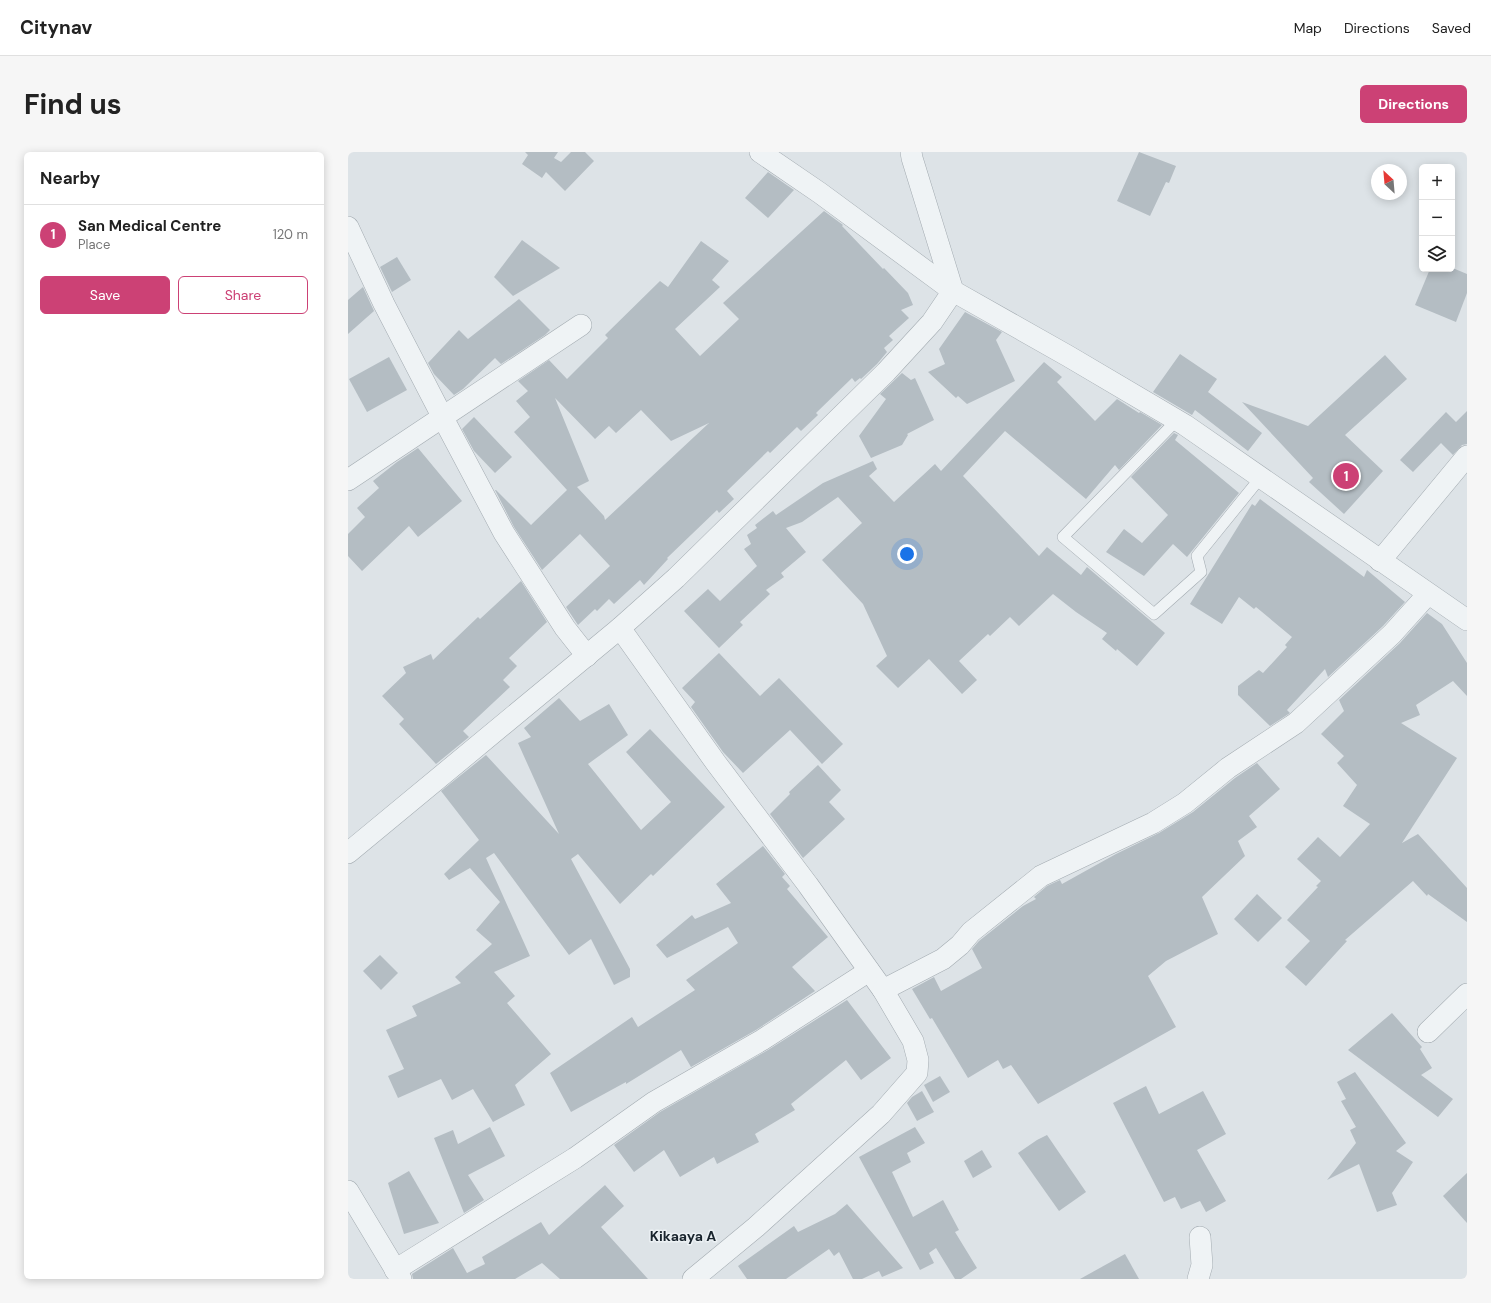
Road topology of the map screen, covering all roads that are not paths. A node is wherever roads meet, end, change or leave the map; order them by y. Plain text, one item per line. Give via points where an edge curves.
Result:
1 (760, 152) edge
2 (911, 152) edge
3 (348, 228) edge
4 (953, 292) junction
5 (581, 325) dead end
6 (443, 418) junction
7 (1177, 420) junction
8 (1467, 456) edge
9 (1261, 477) junction
10 (348, 480) edge
11 (1380, 561) junction
12 (1428, 594) junction
13 (1467, 620) edge
14 (620, 628) junction
15 (587, 656) junction
16 (348, 853) edge
17 (869, 971) junction
18 (883, 990) junction
19 (1467, 994) edge
20 (1428, 1032) dead end
21 (348, 1191) edge
22 (1200, 1237) dead end
23 (398, 1274) edge
24 (693, 1279) edge
25 (1198, 1279) edge

1 - 4 street via 820,193
2 - 4 street
3 - 6 street
4 - 7 street
4 - 14 street via 932,322 886,372 676,578
5 - 6 street
6 - 10 street
6 - 15 street via 504,533 565,628
7 - 9 street
7 - 9 lane via 1063,538 1154,614 1201,572 1197,556
8 - 11 street
9 - 11 street
11 - 12 street
12 - 13 street
12 - 18 street via 1392,634 1296,723 1228,768 1185,803 1153,823 1041,876 971,932 943,959
14 - 15 street
14 - 17 street
15 - 16 street
17 - 18 street
17 - 23 street via 762,1040 654,1102 575,1158
18 - 24 street via 913,1041 918,1060 917,1073 881,1114 756,1227
19 - 20 street
21 - 23 street
22 - 25 street via 1202,1265

